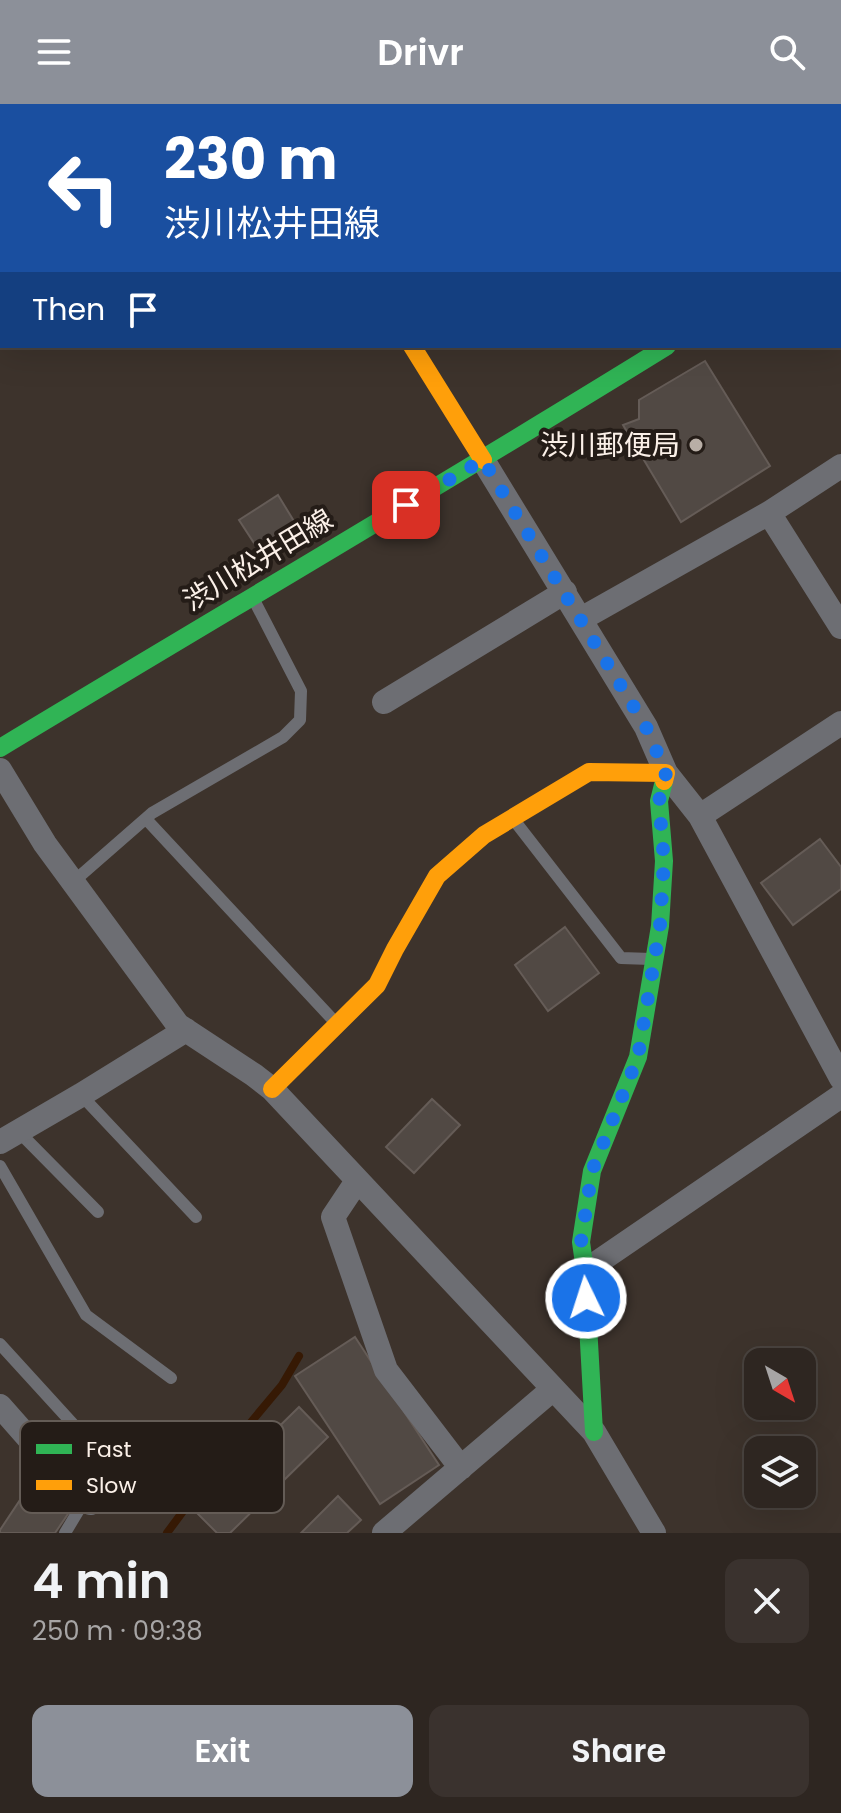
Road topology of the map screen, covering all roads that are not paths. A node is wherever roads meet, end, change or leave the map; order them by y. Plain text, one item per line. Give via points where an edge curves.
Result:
1 (413, 348) edge
2 (664, 348) edge
3 (483, 460) junction
4 (841, 466) edge
5 (769, 513) junction
6 (565, 592) junction
7 (252, 596) junction
8 (581, 619) junction
9 (841, 627) edge
10 (384, 702) dead end
11 (841, 723) edge
12 (0, 748) edge
13 (0, 770) edge
14 (666, 773) junction
15 (700, 816) junction
16 (512, 818) junction
17 (146, 819) junction
18 (73, 882) junction
19 (655, 959) junction
20 (338, 1024) junction
21 (186, 1030) junction
22 (841, 1078) edge
23 (272, 1089) junction
24 (81, 1095) junction
25 (841, 1096) edge
26 (9, 1136) edge
27 (0, 1166) edge
28 (357, 1181) junction
29 (98, 1212) dead end
30 (196, 1217) dead end
31 (585, 1271) junction
32 (0, 1344) edge
33 (171, 1378) dead end
34 (553, 1389) junction
35 (0, 1406) edge
36 (70, 1421) edge
37 (20, 1429) edge
38 (594, 1432) junction
39 (461, 1468) junction
40 (80, 1513) edge
41 (65, 1533) edge
42 (384, 1533) edge
43 (654, 1533) edge

1 - 3 street
2 - 3 street, 渋川松井田線
3 - 6 street
3 - 7 street, 渋川松井田線
4 - 5 street
5 - 8 street
5 - 9 street
6 - 8 street
6 - 10 street
7 - 12 street, 渋川松井田線
7 - 17 lane via 301,691 300,720 283,737
8 - 14 street via 646,727
11 - 15 street
13 - 18 street
14 - 15 street
14 - 16 street via 589,772
14 - 19 street via 659,801 664,861
15 - 22 street
16 - 19 lane via 621,958
16 - 20 street via 437,876 377,985
17 - 18 lane
17 - 20 lane
18 - 21 street
19 - 31 street via 638,1057 592,1171 581,1242
20 - 23 street
21 - 23 street
21 - 24 street
23 - 28 street
24 - 26 street
24 - 30 lane
25 - 31 street
26 - 29 lane
27 - 33 lane via 86,1315
28 - 34 street
28 - 39 street via 333,1217 386,1370
31 - 38 street
32 - 36 lane
34 - 38 street
34 - 39 street
35 - 37 street
38 - 43 street
39 - 42 street
40 - 41 lane

